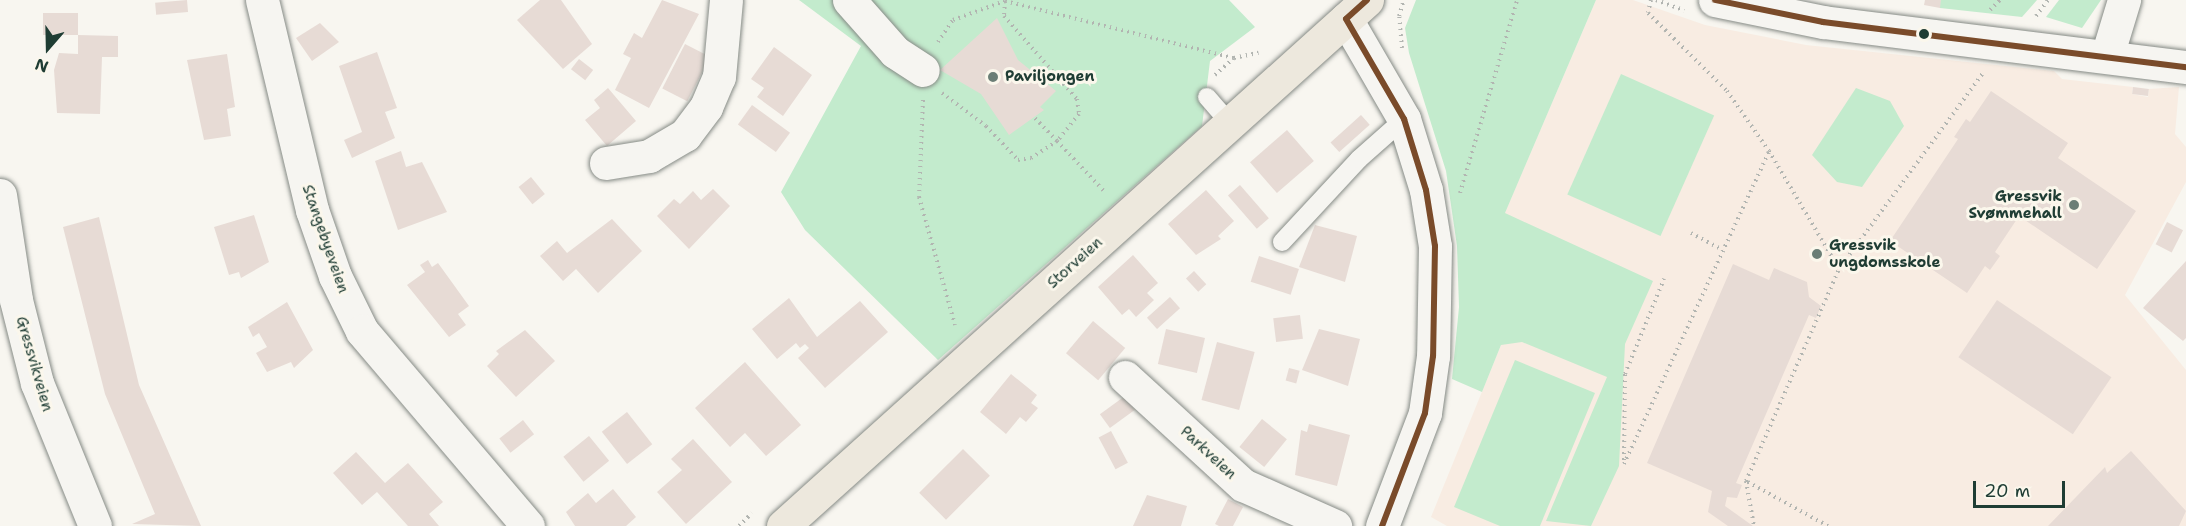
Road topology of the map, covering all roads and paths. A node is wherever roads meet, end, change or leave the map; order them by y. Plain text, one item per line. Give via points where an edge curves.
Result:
1 (262, 0) edge
2 (726, 0) edge
3 (849, 0) edge
4 (1517, 0) edge
5 (1652, 0) edge
6 (1715, 0) edge
7 (2048, 0) edge
8 (2124, 0) edge
9 (1005, 1) edge
10 (1356, 10) edge
11 (2033, 20) dead end
12 (1264, 52) dead end
13 (2107, 56) junction
14 (1234, 58) junction
15 (2186, 67) edge
16 (923, 78) junction
17 (1972, 82) dead end
18 (1207, 97) joint
19 (1035, 118) dead end
20 (1404, 119) junction
21 (1230, 123) junction
22 (1057, 141) junction
23 (1769, 151) junction
24 (606, 163) dead end
25 (1104, 190) dead end
26 (0, 195) edge
27 (1456, 201) dead end
28 (1691, 233) dead end
29 (1282, 242) dead end
30 (1723, 250) junction
31 (1839, 269) junction
32 (1664, 279) dead end
33 (955, 325) dead end
34 (1125, 377) dead end
35 (1746, 481) junction
36 (95, 526) edge
37 (528, 526) edge
38 (783, 526) edge
39 (1335, 526) edge
40 (1382, 526) edge
41 (1754, 526) edge
42 (1828, 526) edge

1 - 37 street, Stangebyeveien via 312,210 334,276 362,331
2 - 24 street via 719,77 699,116 685,135 649,156
3 - 16 street
4 - 27 path
5 - 23 path via 1648,13 1727,91
6 - 13 street via 1823,22
7 - 11 path
8 - 13 street
9 - 14 path
9 - 16 path via 953,20
9 - 22 path via 1004,16 1077,99 1080,114
10 - 20 street
10 - 21 main road, Storveien
12 - 14 path
13 - 15 street
14 - 18 path via 1214,75
16 - 22 path via 986,126 1018,160 1031,158
16 - 33 path via 919,197
17 - 31 path
18 - 21 lane
19 - 22 path
20 - 29 lane via 1359,159
20 - 40 street via 1426,190 1437,302 1425,413
21 - 38 main road, Storveien
22 - 25 path
23 - 30 path
23 - 31 path
26 - 36 street, Gressvikveien via 16,300 37,383
28 - 30 path
30 - 32 path via 1624,464 1625,374
31 - 35 path
34 - 39 street, Parkveien via 1243,485
35 - 41 path
35 - 42 path

